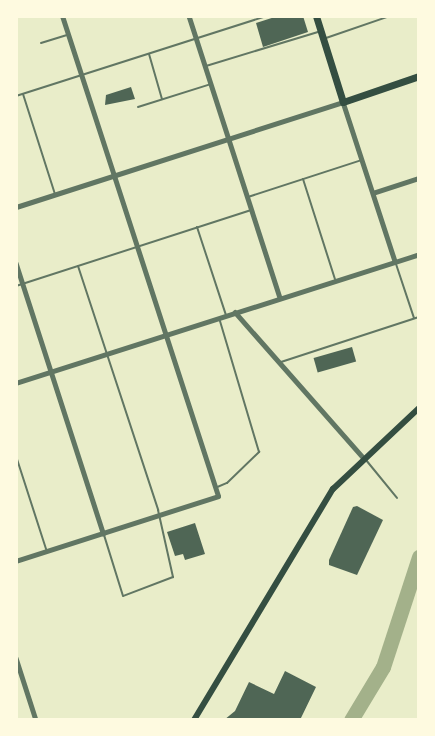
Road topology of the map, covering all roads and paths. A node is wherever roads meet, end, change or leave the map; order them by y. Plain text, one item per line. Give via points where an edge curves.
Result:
1 (62, 16) edge
2 (189, 16) edge
3 (266, 16) edge
4 (316, 16) edge
5 (374, 16) edge
6 (390, 16) edge
7 (376, 21) junction
8 (68, 35) junction
9 (322, 35) junction
10 (196, 38) junction
11 (41, 43) dead end
12 (149, 54) junction
13 (206, 66) junction
14 (82, 75) junction
15 (419, 76) edge
16 (211, 84) junction
17 (23, 94) junction
18 (16, 96) edge
19 (162, 99) junction
20 (343, 102) junction
21 (138, 106) dead end
22 (229, 139) junction
23 (362, 160) junction
24 (114, 176) junction
25 (419, 178) edge
26 (302, 179) junction
27 (373, 193) junction
28 (55, 195) junction
29 (248, 197) junction
30 (16, 207) edge
31 (252, 210) junction
32 (197, 227) junction
33 (137, 247) junction
34 (419, 254) edge
35 (396, 261) junction
36 (16, 263) edge
37 (78, 266) junction
38 (335, 280) junction
39 (23, 284) junction
40 (16, 286) edge
41 (280, 298) junction
42 (235, 312) junction
43 (226, 316) junction
44 (419, 317) edge
45 (220, 318) junction
46 (414, 318) junction
47 (166, 335) junction
48 (107, 354) junction
49 (279, 362) junction
50 (51, 372) junction
51 (16, 384) edge
52 (419, 408) edge
53 (16, 456) edge
54 (363, 457) junction
55 (215, 489) junction
56 (397, 498) dead end
57 (158, 516) junction
58 (103, 533) junction
59 (47, 552) junction
60 (16, 562) edge
61 (16, 658) edge
62 (36, 720) edge
63 (194, 720) edge

1 - 8 street
2 - 10 street
3 - 10 lane
4 - 9 main road
5 - 7 lane
6 - 7 lane
7 - 9 lane
8 - 11 lane
8 - 14 street
9 - 13 lane
9 - 20 main road
10 - 12 lane
10 - 13 street
12 - 14 lane
12 - 19 lane
13 - 16 street
14 - 17 lane
14 - 24 street
15 - 20 main road
16 - 19 lane
16 - 22 street
17 - 18 lane
17 - 28 lane
19 - 21 lane
20 - 22 street
20 - 23 street
22 - 24 street
22 - 29 street
23 - 26 lane
23 - 27 street
24 - 28 street
24 - 33 street
25 - 27 street
26 - 29 lane
26 - 38 lane
27 - 35 street
28 - 30 street
29 - 31 street
31 - 32 lane
31 - 41 street
32 - 33 lane
32 - 43 lane
33 - 37 lane
33 - 47 street
34 - 35 street
35 - 38 street
35 - 46 lane
36 - 39 street
37 - 39 lane
37 - 48 lane
38 - 41 street
39 - 40 lane
39 - 50 street
41 - 42 street
42 - 43 street
42 - 49 street
43 - 45 street
44 - 46 lane
45 - 47 street
45 - 55 lane via 259,452 228,483
46 - 49 lane
47 - 48 street
47 - 55 street
48 - 50 street
48 - 57 lane
49 - 54 street
50 - 51 street
50 - 58 street
52 - 54 main road
53 - 59 lane
54 - 56 lane
54 - 63 main road via 322,505
55 - 57 street via 218,496
57 - 58 street
57 - 58 lane via 172,577 123,596
58 - 59 street
59 - 60 street
61 - 62 street

